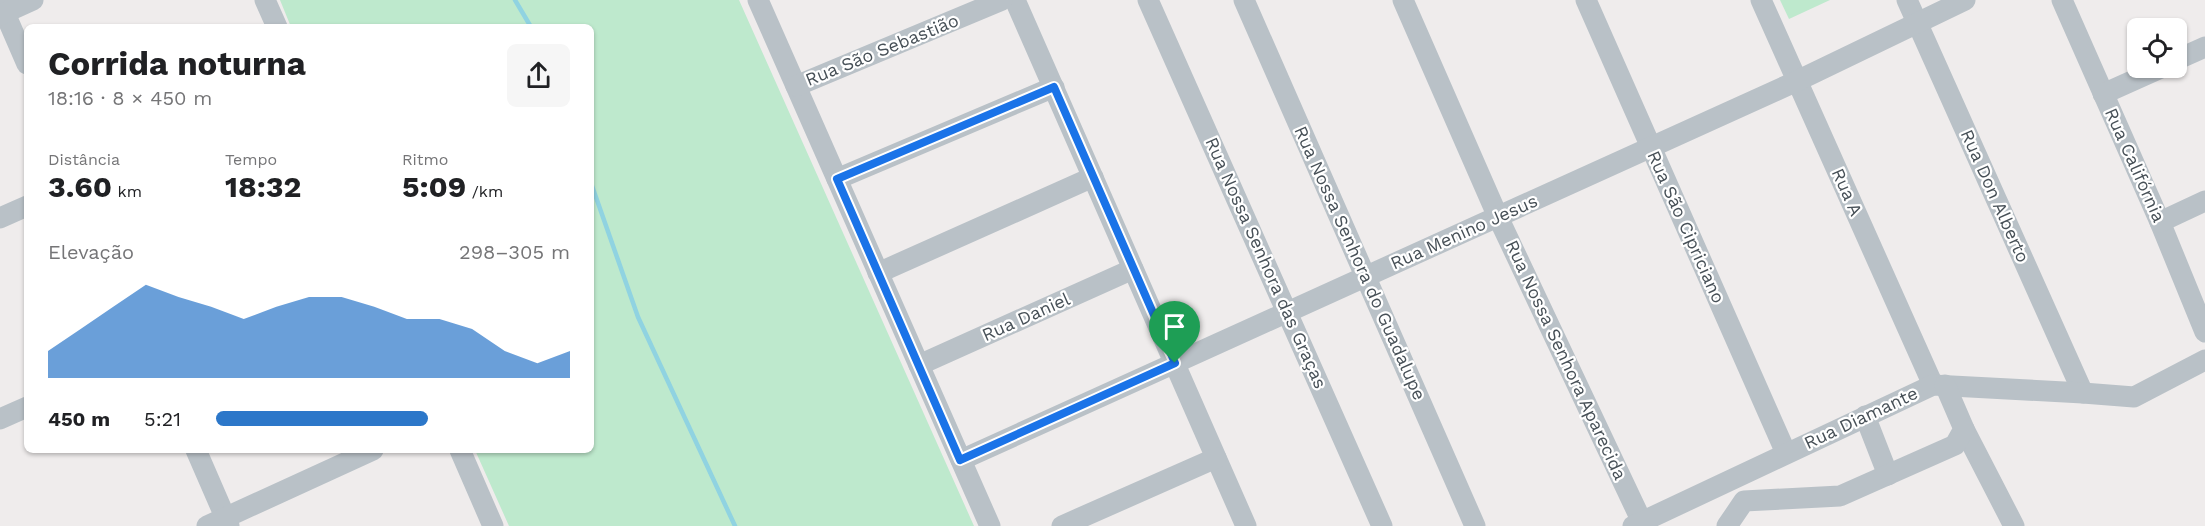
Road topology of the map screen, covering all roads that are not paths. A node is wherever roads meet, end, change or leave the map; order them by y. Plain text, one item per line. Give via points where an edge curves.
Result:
1 (33, 0) edge
2 (265, 0) edge
3 (758, 0) edge
4 (1002, 0) edge
5 (1016, 0) edge
6 (1148, 0) edge
7 (1244, 0) edge
8 (1403, 0) edge
9 (1586, 0) edge
10 (1761, 0) edge
11 (1907, 0) edge
12 (1965, 0) edge
13 (2062, 0) edge
14 (2, 10) edge
15 (276, 24) edge
16 (1917, 24) junction
17 (2205, 47) edge
18 (2187, 55) edge
19 (24, 58) edge
20 (2139, 78) edge
21 (1797, 81) junction
22 (796, 86) junction
23 (1054, 87) junction
24 (2103, 94) junction
25 (1651, 147) junction
26 (1093, 177) junction
27 (837, 179) junction
28 (2205, 201) edge
29 (24, 207) edge
30 (1498, 217) junction
31 (0, 218) edge
32 (2160, 222) junction
33 (1133, 269) junction
34 (878, 273) junction
35 (1366, 277) junction
36 (1288, 312) junction
37 (2205, 332) edge
38 (2205, 360) edge
39 (1175, 363) junction
40 (919, 365) junction
41 (1939, 385) junction
42 (2083, 393) junction
43 (24, 408) edge
44 (1865, 416) junction
45 (0, 419) edge
46 (1964, 429) junction
47 (197, 453) edge
48 (367, 453) edge
49 (461, 453) edge
50 (1786, 453) junction
51 (1216, 458) junction
52 (960, 460) junction
53 (1888, 475) junction
54 (221, 523) edge
55 (1637, 524) edge
56 (493, 526) edge
57 (990, 526) edge
58 (1062, 526) edge
59 (1246, 526) edge
60 (1382, 526) edge
61 (1475, 526) edge
62 (1726, 526) edge
63 (2014, 526) edge

1 - 14 street
2 - 15 street
3 - 22 street
4 - 22 street, Rua São Sebastião
5 - 23 street
6 - 36 street, Rua Nossa Senhora das Graças
7 - 35 street, Rua Nossa Senhora do Guadalupe
8 - 30 street, Rua Nossa Senhora Aparecida
9 - 25 street, Rua São Cipriciano
10 - 21 street, Rua A
11 - 16 street, Rua Don Alberto
12 - 16 street, Rua Menino Jesus
13 - 24 street, Rua Califórnia
14 - 19 street
16 - 21 street, Rua Menino Jesus
16 - 42 street, Rua Don Alberto
17 - 18 street
20 - 24 street
21 - 25 street, Rua Menino Jesus
21 - 41 street, Rua A
22 - 27 street
23 - 26 street
23 - 27 street
24 - 32 street, Rua Califórnia
25 - 30 street, Rua Menino Jesus
25 - 50 street, Rua São Cipriciano
26 - 33 street
26 - 34 street
27 - 34 street
28 - 32 street
29 - 31 street
30 - 35 street, Rua Menino Jesus
30 - 55 street, Rua Nossa Senhora Aparecida
32 - 37 street, Rua Califórnia
33 - 39 street
33 - 40 street, Rua Daniel
34 - 40 street
35 - 36 street, Rua Menino Jesus
35 - 61 street, Rua Nossa Senhora do Guadalupe
36 - 39 street, Rua Menino Jesus
36 - 60 street, Rua Nossa Senhora das Graças
38 - 42 street, Rua Diamante via 2134,398
39 - 51 street
39 - 52 street, Rua Menino Jesus
40 - 52 street
41 - 42 street, Rua Diamante
41 - 44 street, Rua Diamante
41 - 46 street, Rua A
43 - 45 street
44 - 50 street, Rua Diamante
44 - 53 street
46 - 53 street via 1955,446
46 - 63 street, Rua A
47 - 54 street
48 - 54 street
49 - 56 street
50 - 55 street, Rua Diamante
51 - 58 street
51 - 59 street
52 - 57 street
53 - 62 street via 1840,496 1744,501

